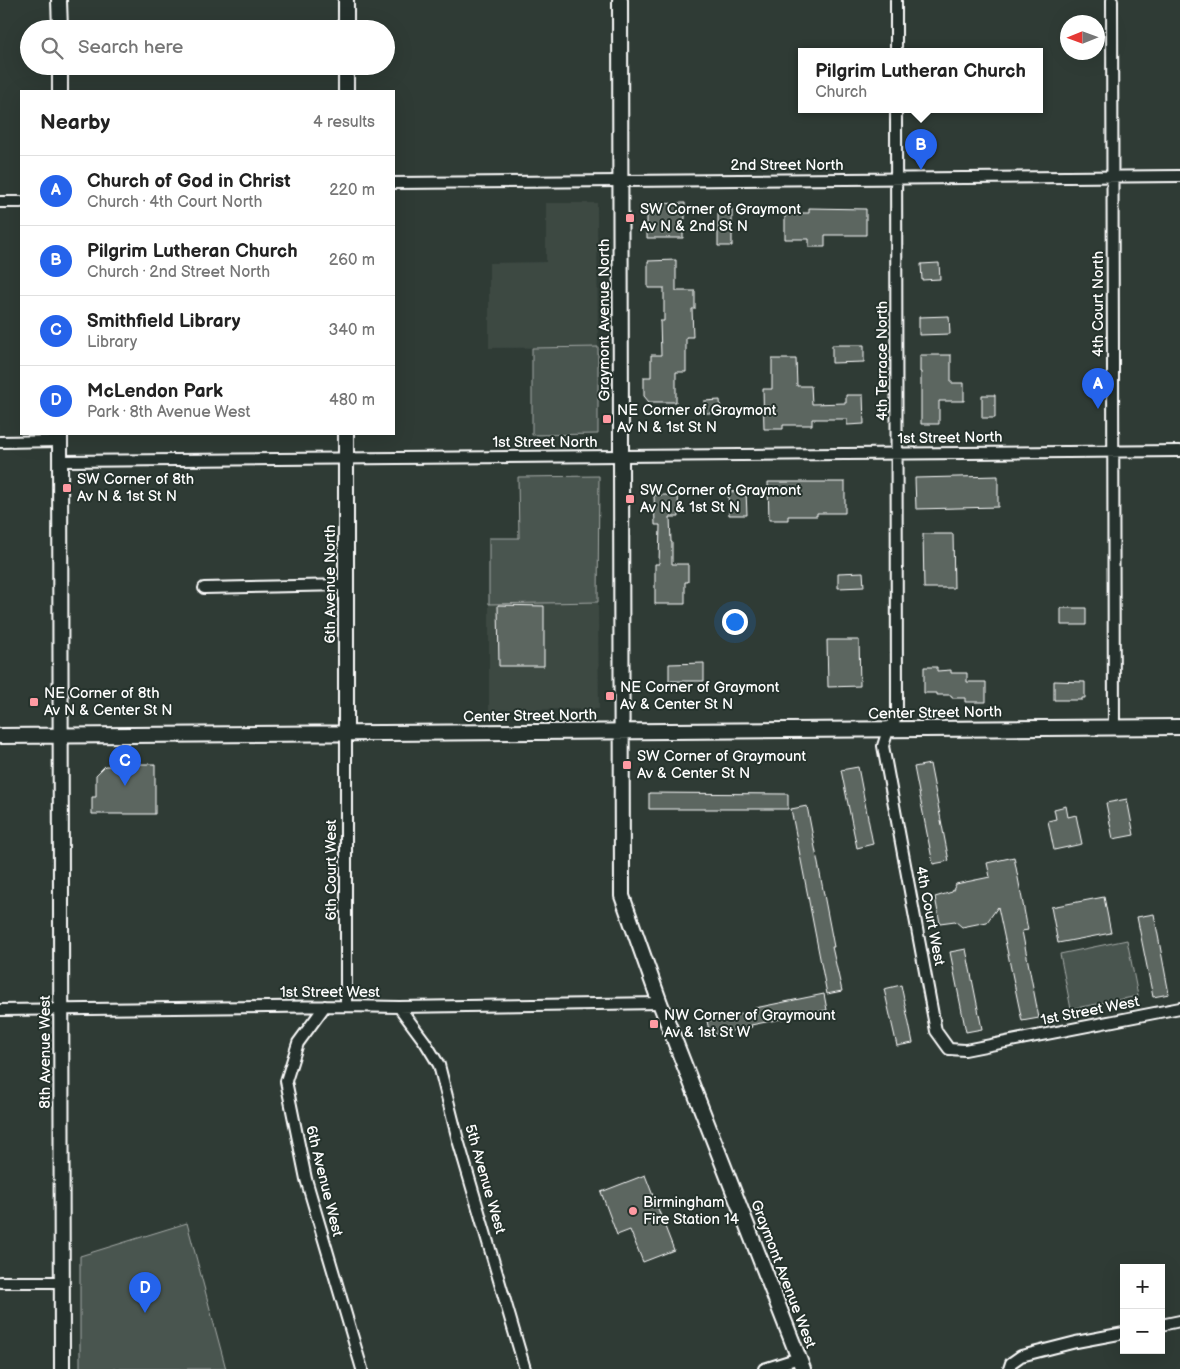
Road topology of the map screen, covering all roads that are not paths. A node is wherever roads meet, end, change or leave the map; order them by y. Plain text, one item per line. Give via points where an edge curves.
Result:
1 (60, 0) edge
2 (346, 0) edge
3 (620, 0) edge
4 (896, 0) edge
5 (1112, 0) edge
6 (60, 20) edge
7 (346, 20) edge
8 (896, 48) edge
9 (60, 75) edge
10 (346, 75) edge
11 (60, 90) edge
12 (346, 90) edge
13 (896, 113) edge
14 (1180, 176) edge
15 (1112, 177) junction
16 (896, 179) junction
17 (620, 181) junction
18 (395, 183) edge
19 (0, 202) edge
20 (20, 202) edge
21 (346, 435) edge
22 (60, 438) edge
23 (0, 442) edge
24 (1180, 451) edge
25 (1114, 452) junction
26 (897, 454) junction
27 (620, 456) junction
28 (346, 458) junction
29 (60, 461) junction
30 (346, 585) junction
31 (204, 588) dead end
32 (1114, 727) junction
33 (1180, 727) edge
34 (888, 730) junction
35 (621, 731) junction
36 (346, 734) junction
37 (61, 735) junction
38 (0, 736) edge
39 (660, 1002) junction
40 (325, 1006) junction
41 (346, 1006) junction
42 (399, 1006) junction
43 (1180, 1008) edge
44 (62, 1009) junction
45 (0, 1010) edge
46 (1005, 1042) joint
47 (0, 1282) edge
48 (62, 1282) junction
49 (1180, 1322) edge
50 (1165, 1324) edge
51 (1120, 1333) edge
52 (801, 1364) edge
53 (62, 1369) edge
54 (362, 1369) edge
55 (526, 1369) edge
56 (764, 1369) edge
57 (1009, 1369) edge

1 - 6 main road
2 - 7 main road
3 - 17 main road, Graymont Avenue North
4 - 8 street
5 - 15 street, 4th Court North
9 - 11 main road
10 - 12 main road
13 - 16 street, 4th Terrace North
14 - 15 street, 2nd Street North
15 - 16 street, 2nd Street North
15 - 25 street, 4th Court North
16 - 17 street, 2nd Street North
16 - 26 street, 4th Terrace North
17 - 18 street, 2nd Street North
17 - 27 main road, Graymont Avenue North
19 - 20 street
21 - 28 main road, 6th Avenue North
22 - 23 street
22 - 29 main road, 8th Avenue West
24 - 25 street, 1st Street North
25 - 26 street, 1st Street North
25 - 32 street, 4th Court North
26 - 27 street, 1st Street North
26 - 34 street, 4th Terrace North via 897,716
27 - 28 street, 1st Street North
27 - 35 main road, Graymont Avenue North
28 - 29 street, 1st Street North
28 - 30 main road, 6th Avenue North
29 - 37 main road, 8th Avenue West
30 - 31 street
30 - 36 main road, 6th Avenue North
32 - 33 main road, Center Street North
32 - 34 main road, Center Street North
34 - 35 main road, Center Street North
34 - 46 street, 4th Court West via 883,746 936,1031 949,1049 965,1050
35 - 36 main road, Center Street North
35 - 39 main road, Graymont Avenue West via 622,896
36 - 37 main road, Center Street North
36 - 41 street, 6th Court West
37 - 38 main road, Center Street North
37 - 44 main road, 8th Avenue West
39 - 42 street, 1st Street West
39 - 52 main road, Graymont Avenue West
40 - 41 street, 1st Street West
40 - 44 street, 1st Street West
40 - 54 street, 6th Avenue West via 298,1043 286,1081 306,1179
41 - 42 street, 1st Street West
42 - 55 street, 5th Avenue West via 439,1065
43 - 46 street, 1st Street West
44 - 45 street, 1st Street West
44 - 48 main road, 8th Avenue West
47 - 48 street
48 - 53 main road, 8th Avenue West
49 - 50 street
51 - 57 street via 1021,1356 1011,1363
52 - 56 street

